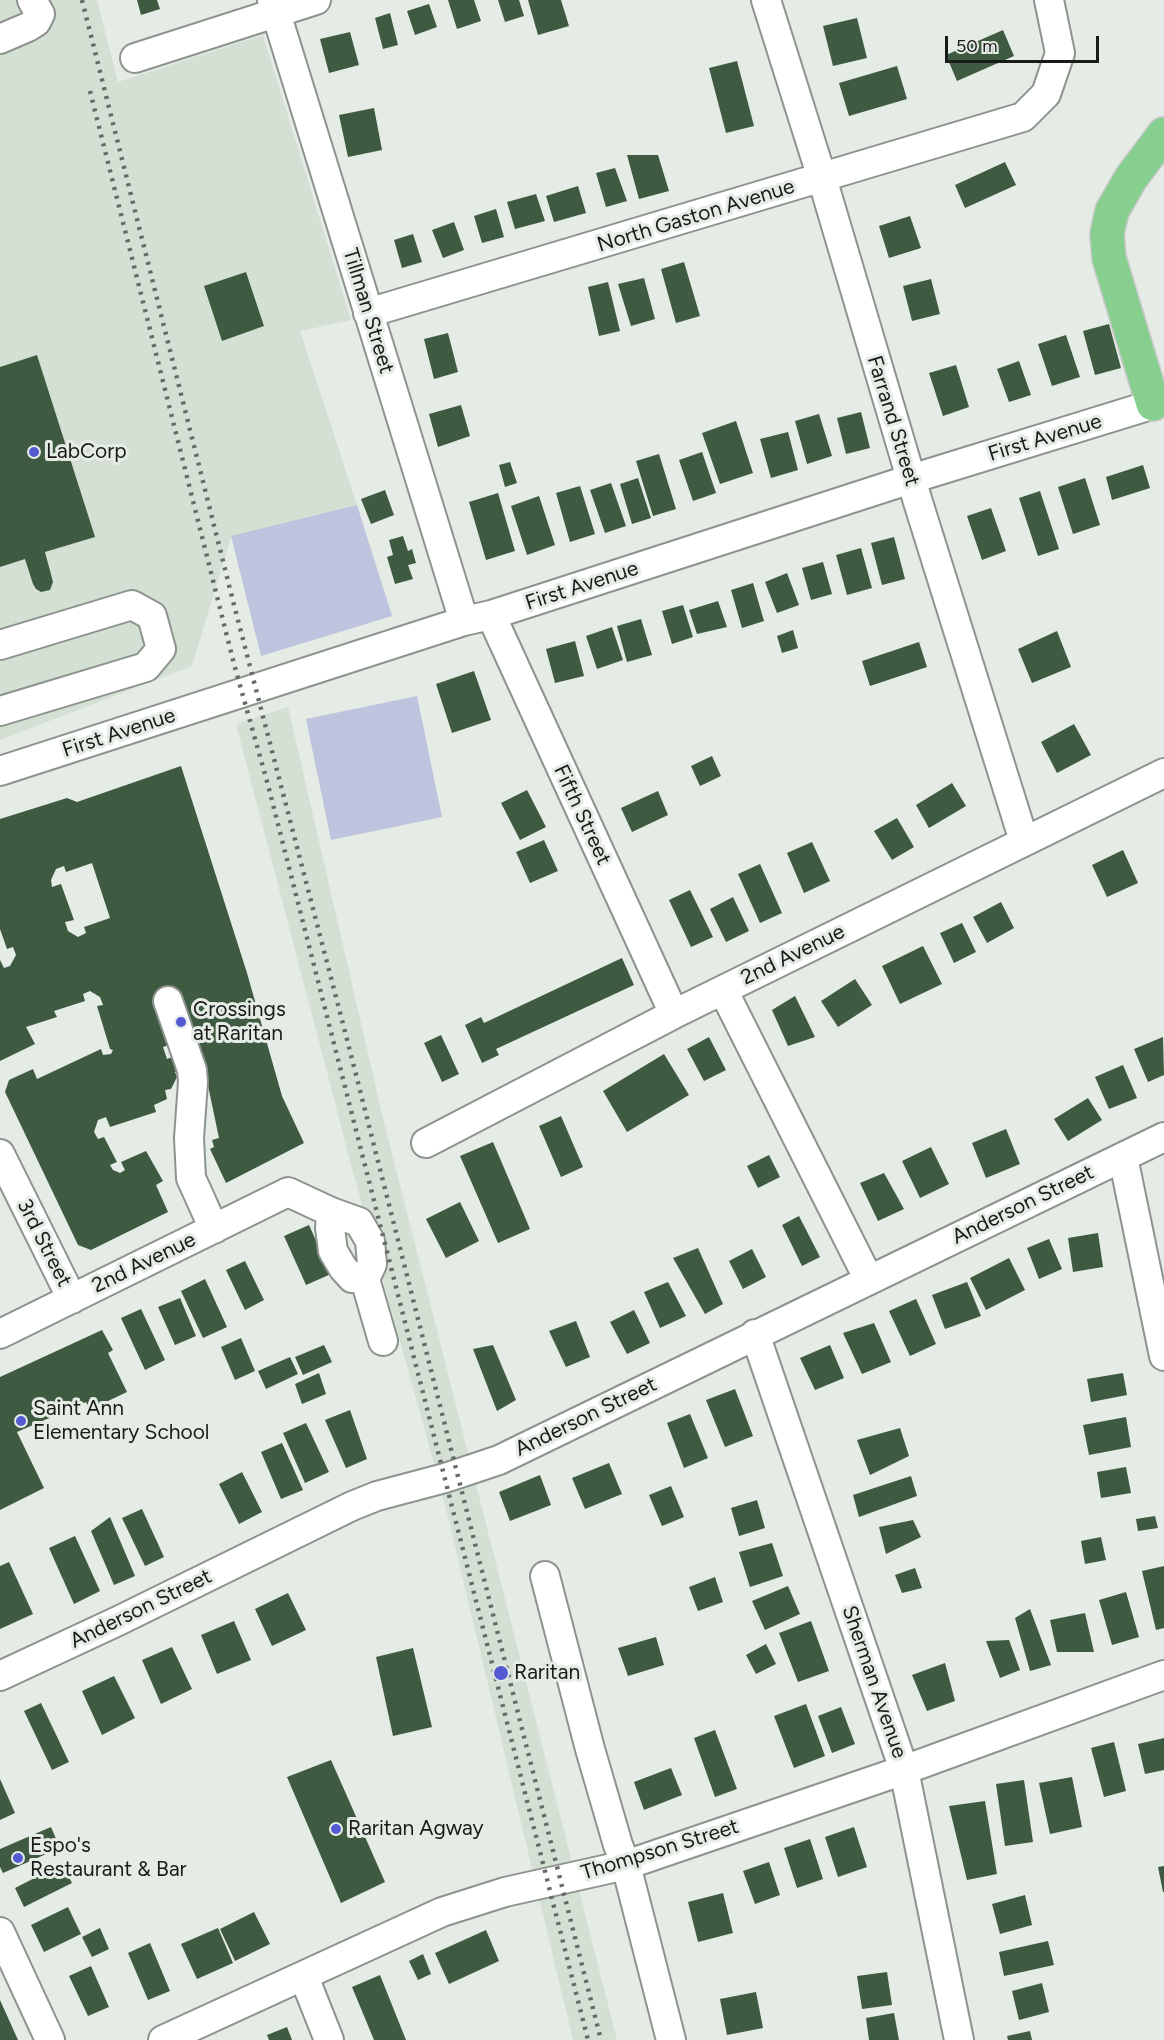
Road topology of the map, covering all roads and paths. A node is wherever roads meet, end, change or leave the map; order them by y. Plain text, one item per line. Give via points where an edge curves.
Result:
1 (32, 0) edge
2 (316, 0) edge
3 (766, 0) edge
4 (1050, 0) edge
5 (274, 6) edge
6 (0, 39) edge
7 (135, 57) dead end
8 (1164, 134) edge
9 (822, 178) junction
10 (368, 313) junction
11 (1159, 403) edge
12 (911, 479) junction
13 (477, 618) junction
14 (0, 645) edge
15 (0, 711) edge
16 (0, 771) edge
17 (1164, 773) edge
18 (1024, 841) junction
19 (723, 990) junction
20 (168, 1001) dead end
21 (674, 1014) junction
22 (1164, 1137) edge
23 (426, 1143) dead end
24 (0, 1154) edge
25 (1123, 1157) junction
26 (222, 1225) junction
27 (869, 1280) junction
28 (72, 1299) junction
29 (0, 1334) edge
30 (755, 1334) junction
31 (383, 1341) dead end
32 (1164, 1356) edge
33 (545, 1575) dead end
34 (1164, 1675) edge
35 (0, 1676) edge
36 (904, 1770) junction
37 (626, 1865) junction
38 (0, 1932) edge
39 (304, 1977) junction
40 (50, 2040) edge
41 (163, 2040) edge
42 (329, 2040) edge
43 (672, 2040) edge
44 (958, 2040) edge

1 - 6 street via 40,14 36,22
2 - 5 street
3 - 9 street, Farrand Street
4 - 9 street, North Gaston Avenue via 1060,53 1046,94 1023,117
5 - 7 street
5 - 10 street, Tillman Street
8 - 11 highway via 1126,186 1112,211 1107,234 1109,258
9 - 10 street, North Gaston Avenue
9 - 12 street, Farrand Street
10 - 13 street, Tillman Street
11 - 12 street, First Avenue
12 - 13 street, First Avenue
12 - 18 street, Farrand Street
13 - 16 street, First Avenue
13 - 21 street, Fifth Street
14 - 15 street via 132,605 152,616 161,648 146,667
17 - 18 street, 2nd Avenue
18 - 19 street, 2nd Avenue
19 - 21 street, 2nd Avenue
19 - 27 street
20 - 26 street via 192,1070 191,1178
21 - 23 street, 2nd Avenue
22 - 25 street, Anderson Street
24 - 28 street, 3rd Street
25 - 27 street, Anderson Street
25 - 32 street
26 - 28 street, 2nd Avenue
26 - 31 street, 2nd Avenue via 288,1192 359,1222 369,1241 372,1264 365,1279
27 - 30 street, Anderson Street
28 - 29 street, 2nd Avenue
30 - 35 street, Anderson Street via 499,1460 352,1506
30 - 36 street, Sherman Avenue
33 - 37 street via 590,1749
34 - 36 street, Thompson Street
36 - 37 street, Thompson Street
36 - 44 street, Sherman Avenue
37 - 39 street, Thompson Street via 472,1901
37 - 43 street
38 - 40 street
39 - 41 street, Thompson Street
39 - 42 street

